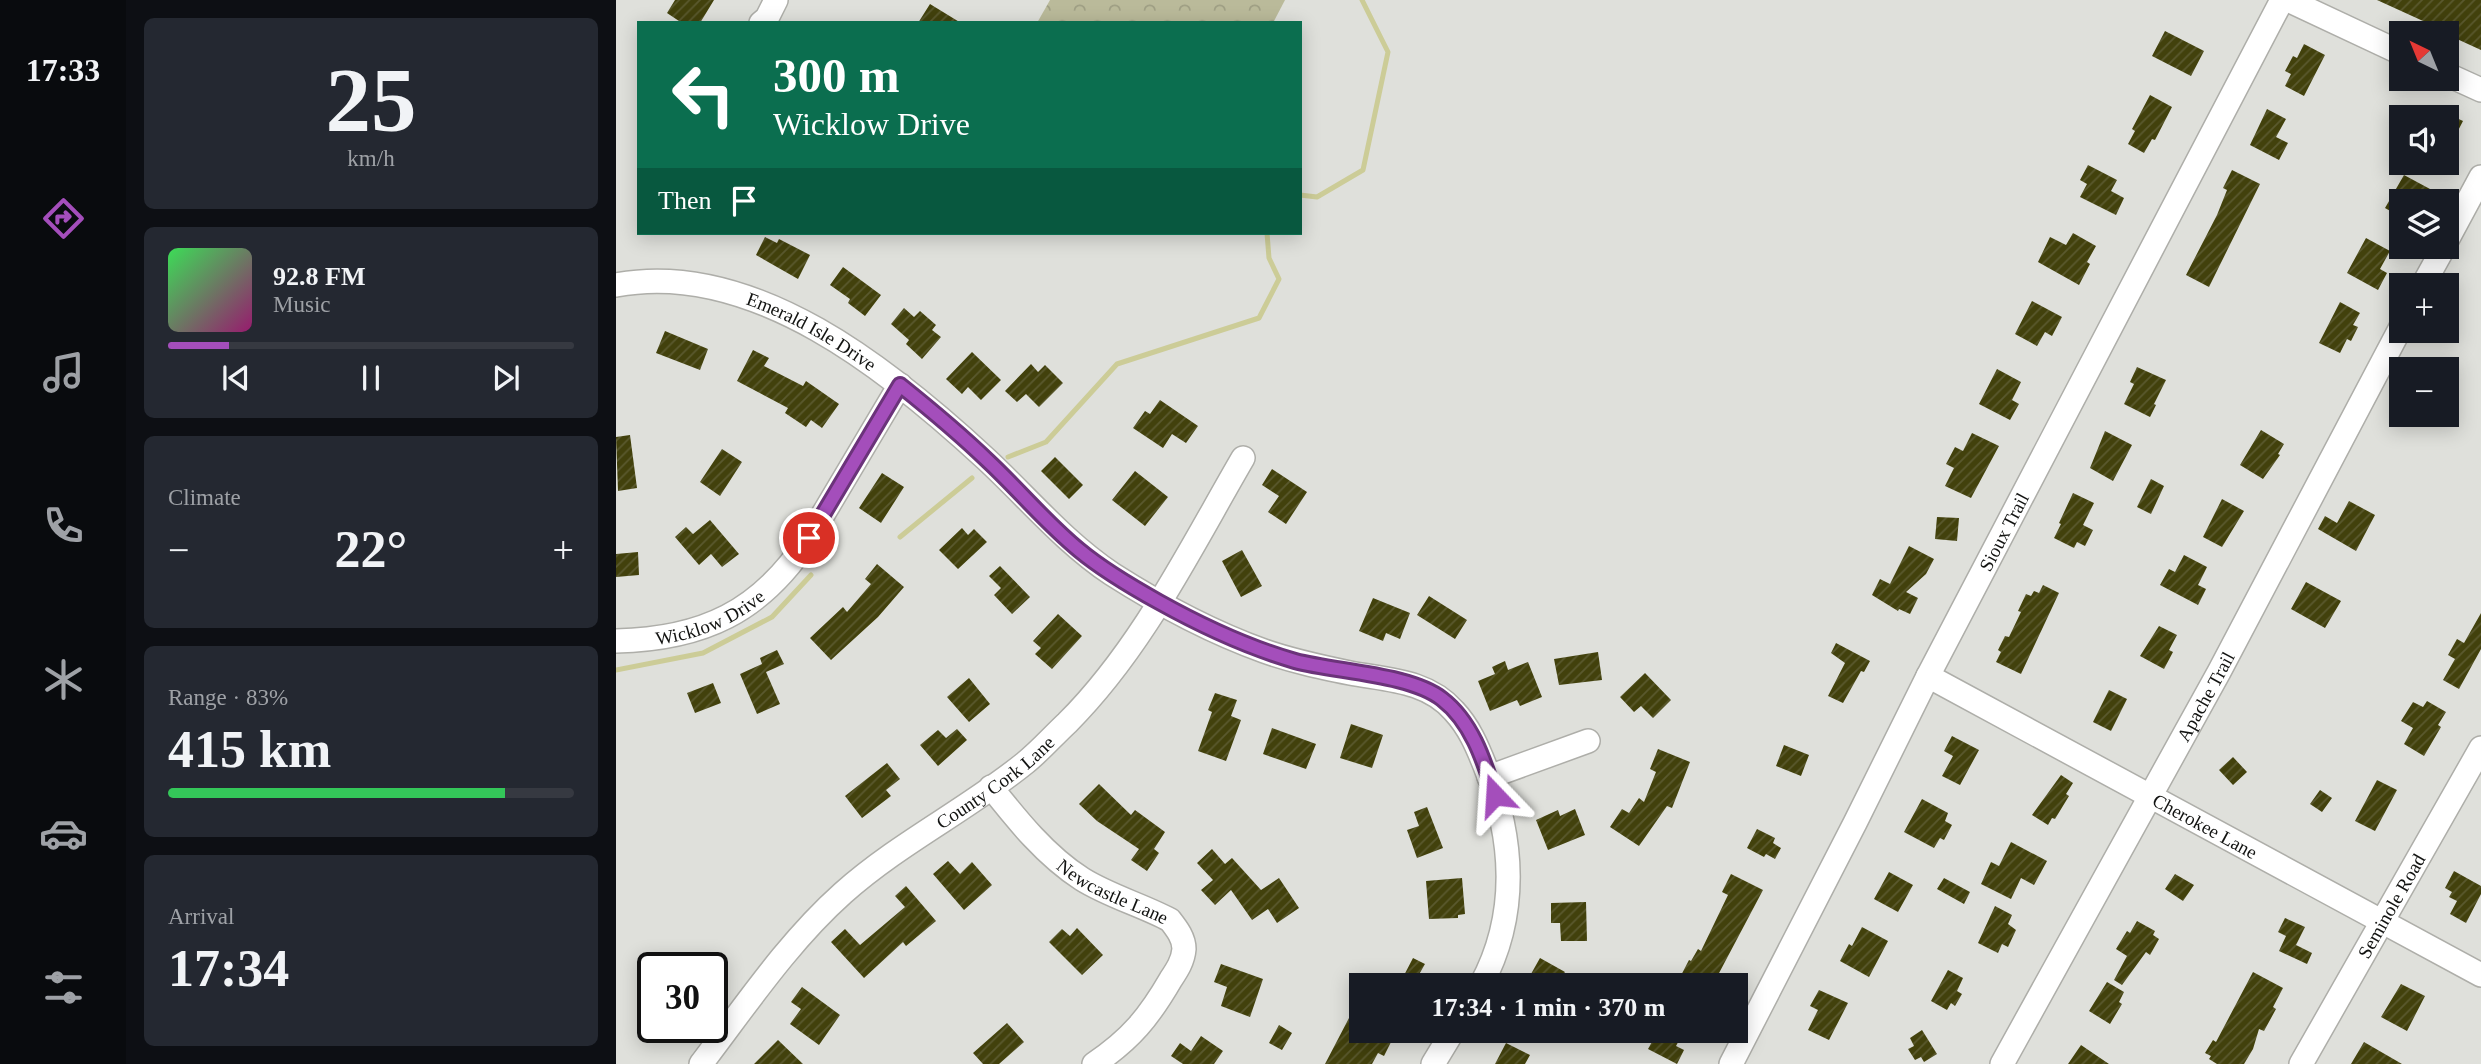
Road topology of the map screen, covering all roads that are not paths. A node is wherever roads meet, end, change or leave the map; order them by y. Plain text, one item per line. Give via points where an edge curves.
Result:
1 (776, 0) edge
2 (2282, 0) edge
3 (2288, 0) edge
4 (763, 21) edge
5 (2389, 47) edge
6 (2459, 80) edge
7 (2481, 90) edge
8 (2481, 177) edge
9 (2459, 218) edge
10 (616, 285) edge
11 (2393, 343) edge
12 (900, 385) junction
13 (1243, 458) dead end
14 (1158, 601) junction
15 (616, 641) edge
16 (1928, 676) junction
17 (1588, 741) dead end
18 (2481, 748) edge
19 (1489, 777) junction
20 (991, 787) junction
21 (2150, 794) junction
22 (2382, 921) junction
23 (1486, 973) edge
24 (2481, 975) edge
25 (1446, 1043) edge
26 (701, 1064) edge
27 (1094, 1064) edge
28 (1433, 1064) edge
29 (1731, 1064) edge
30 (2002, 1064) edge
31 (2301, 1064) edge

1 - 4 street
2 - 16 street, Sioux Trail
3 - 5 street
6 - 7 street
8 - 9 street
10 - 12 street, Emerald Isle Drive via 673,282 740,295 833,340
11 - 21 street, Apache Trail
12 - 14 street, Emerald Isle Drive via 987,460 1080,551
12 - 15 street, Wicklow Drive via 803,547 768,589 733,614 693,631
13 - 14 street, County Cork Lane
14 - 19 street, Emerald Isle Drive via 1263,651 1429,691 1467,726
14 - 20 street, County Cork Lane via 1134,642 1069,720 1025,763
16 - 21 street, Cherokee Lane
16 - 29 street, Sioux Trail
17 - 19 street
18 - 22 street, Seminole Road
19 - 23 street, Emerald Isle Drive via 1505,834 1509,876 1501,937
20 - 26 street, County Cork Lane via 844,892 770,973
20 - 27 street, Newcastle Lane via 1015,817 1082,879 1170,920 1179,930 1182,960 1153,1011 1128,1039
21 - 22 street, Cherokee Lane
21 - 30 street, Apache Trail
22 - 24 street, Cherokee Lane
22 - 31 street, Seminole Road
25 - 28 street

